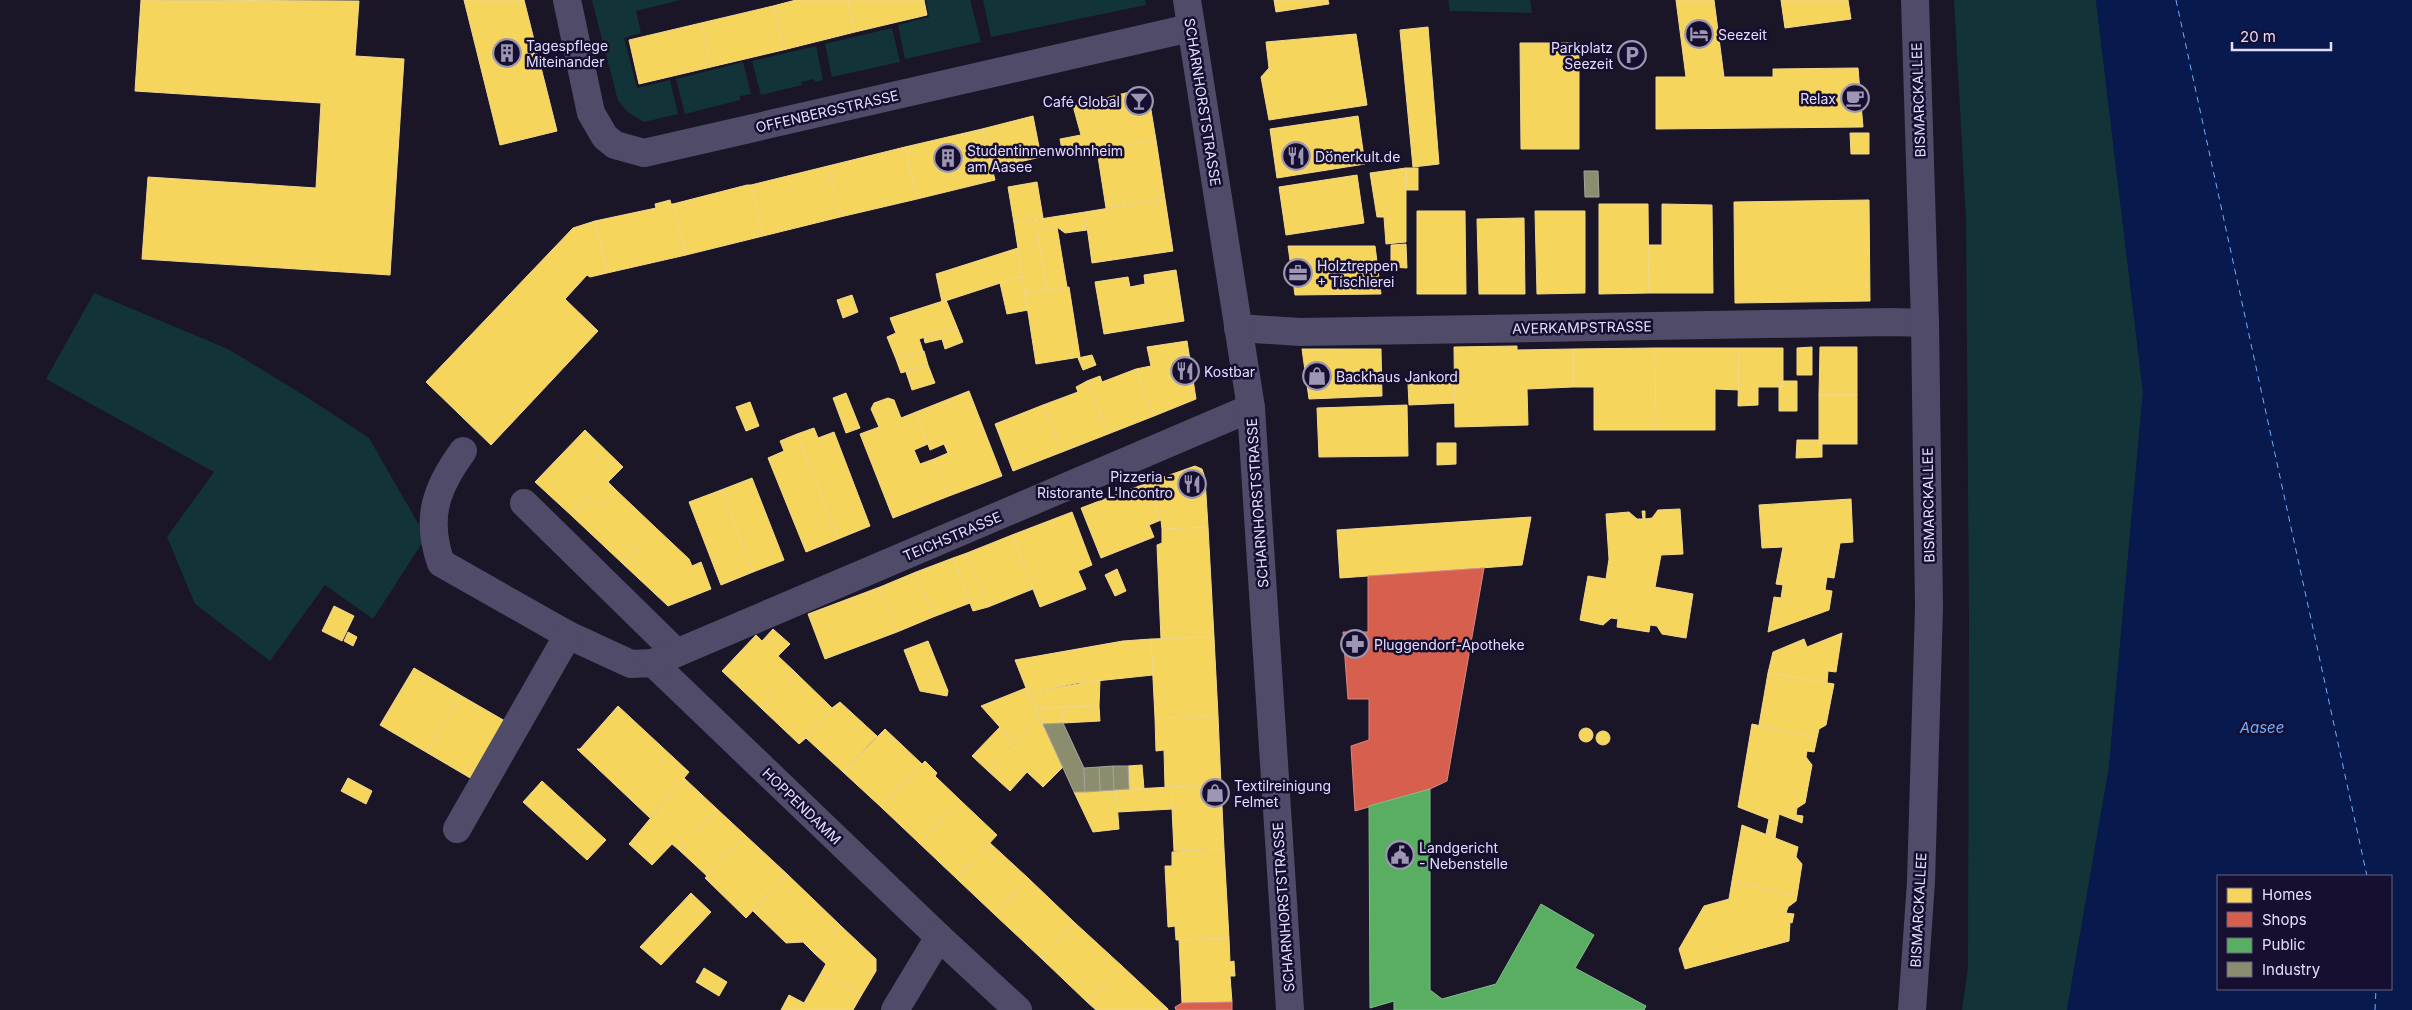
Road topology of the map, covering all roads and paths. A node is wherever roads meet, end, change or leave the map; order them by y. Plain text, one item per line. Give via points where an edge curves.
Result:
1 (567, 0) edge
2 (1187, 0) edge
3 (1915, 0) edge
4 (1190, 28) junction
5 (1925, 323) junction
6 (1238, 328) junction
7 (1251, 408) junction
8 (463, 450) dead end
9 (524, 503) dead end
10 (568, 635) junction
11 (665, 658) junction
12 (457, 829) dead end
13 (939, 937) junction
14 (895, 1010) edge
15 (1018, 1010) edge
16 (1290, 1010) edge
17 (1912, 1010) edge

1 - 4 street, OFFENBERGSTRASSE via 591,114 614,145 644,154
2 - 4 street, SCHARNHORSTSTRASSE
3 - 5 street, BISMARCKALLEE
4 - 6 street, SCHARNHORSTSTRASSE
5 - 6 street, AVERKAMPSTRASSE via 1300,332
5 - 17 street, BISMARCKALLEE via 1929,607 1921,882
6 - 7 street, SCHARNHORSTSTRASSE
7 - 11 street, TEICHSTRASSE
7 - 16 street, SCHARNHORSTSTRASSE
8 - 10 street via 446,474 432,519 441,563
9 - 11 street, HOPPENDAMM
10 - 11 street via 631,664
10 - 12 street
11 - 13 street, HOPPENDAMM
13 - 14 street
13 - 15 street, HOPPENDAMM

